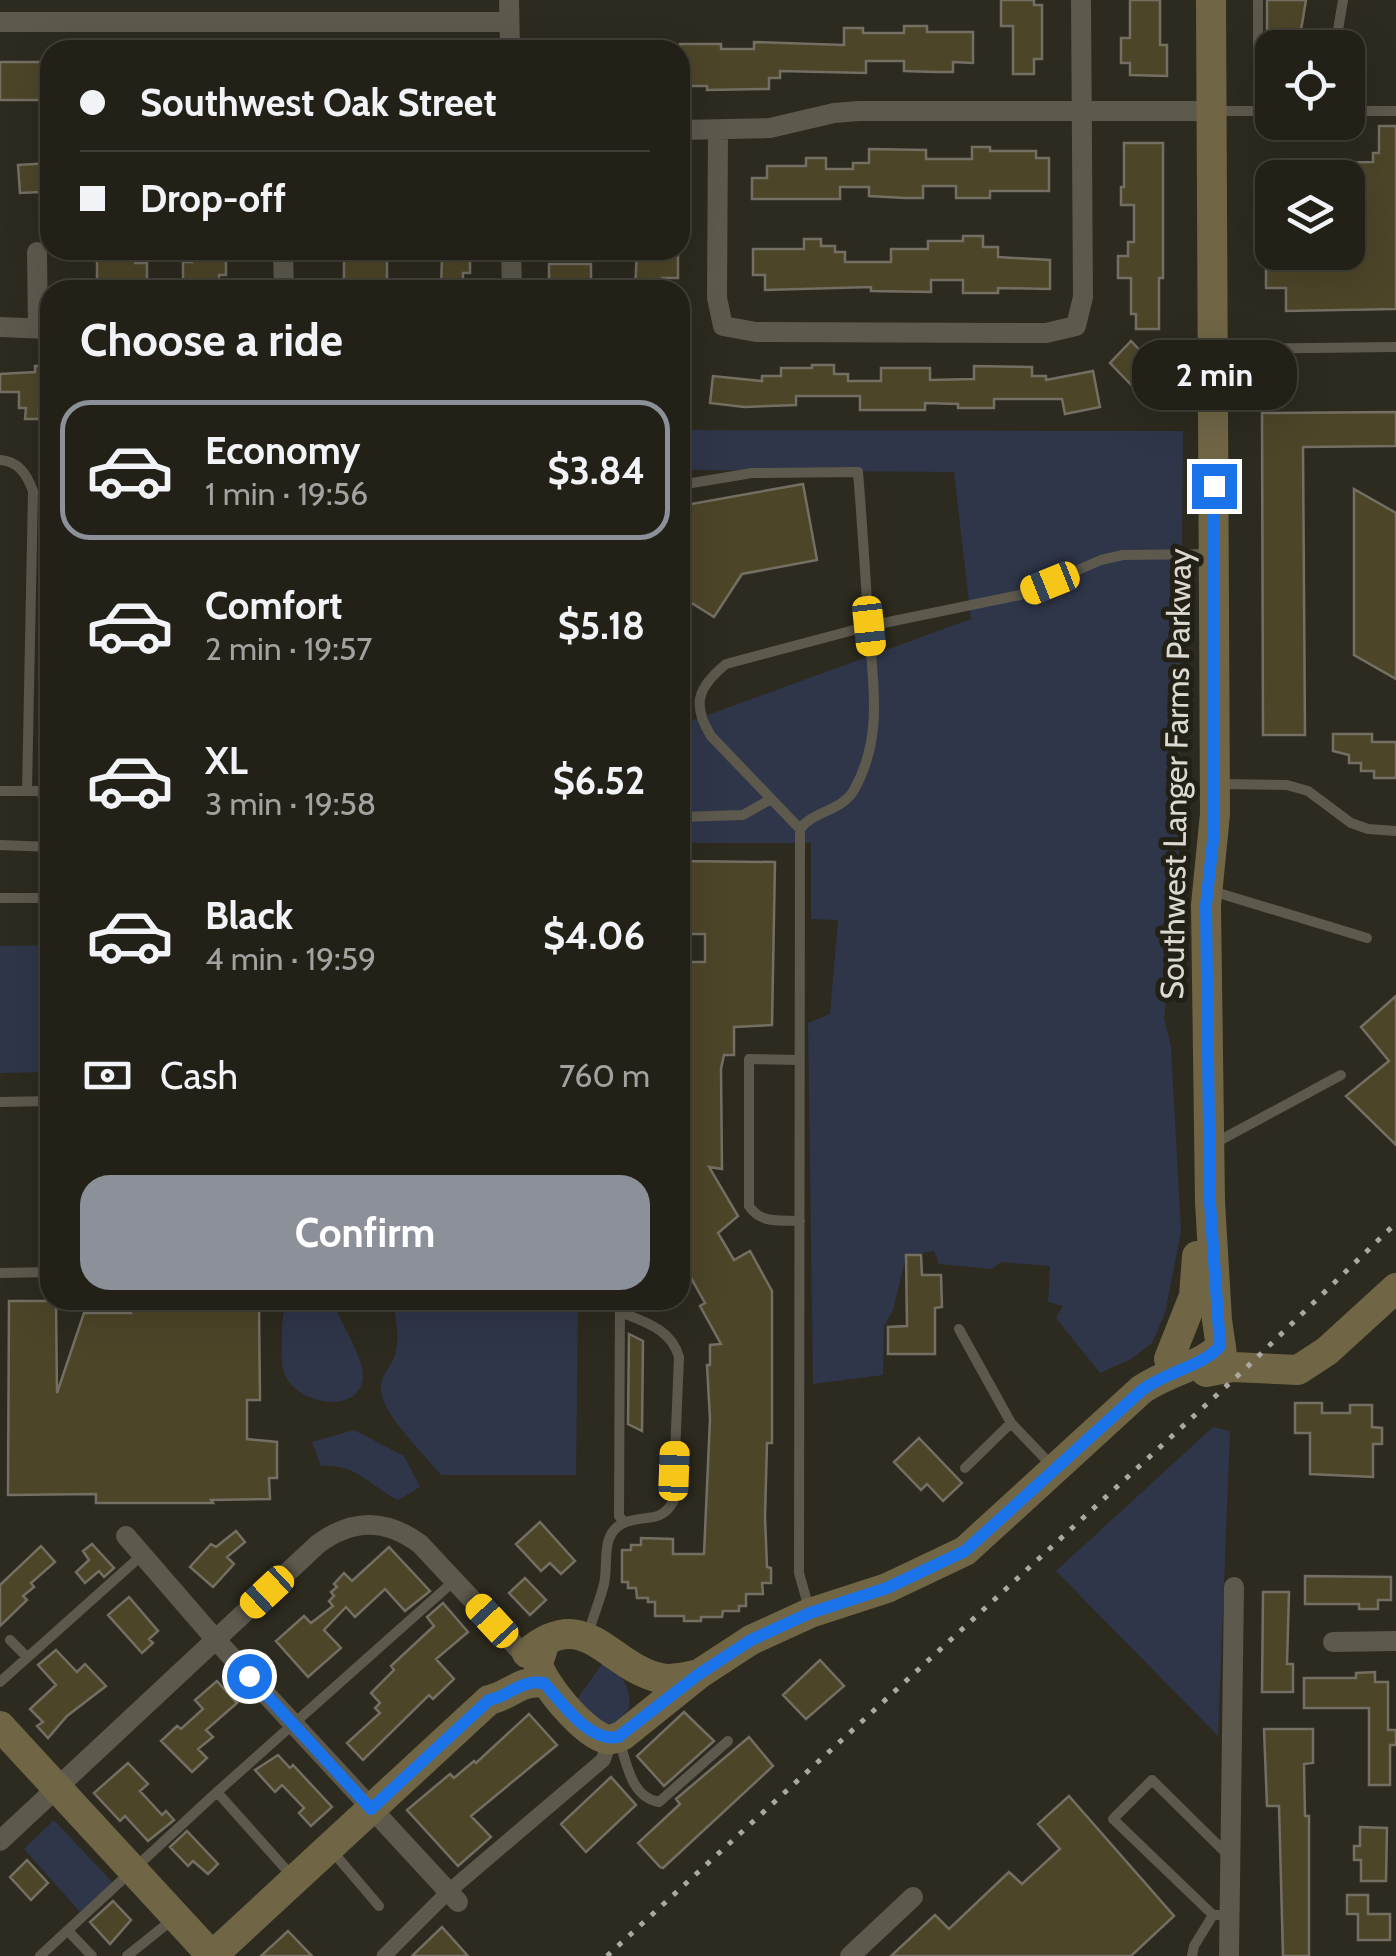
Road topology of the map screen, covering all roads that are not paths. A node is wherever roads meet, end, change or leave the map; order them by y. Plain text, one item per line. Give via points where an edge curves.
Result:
1 (509, 0) edge
2 (1081, 0) edge
3 (1211, 0) edge
4 (1258, 0) edge
5 (1343, 0) edge
6 (0, 22) edge
7 (510, 22) junction
8 (1258, 30) edge
9 (1338, 30) edge
10 (510, 40) edge
11 (1081, 111) junction
12 (1212, 111) junction
13 (1255, 111) edge
14 (1365, 111) edge
15 (1396, 111) edge
16 (690, 130) edge
17 (718, 130) junction
18 (37, 252) dead end
19 (40, 285) edge
20 (0, 327) edge
21 (40, 329) edge
22 (1396, 346) edge
23 (1213, 349) junction
24 (0, 460) edge
25 (690, 483) edge
26 (1214, 554) junction
27 (869, 626) junction
28 (1215, 784) junction
29 (0, 791) edge
30 (27, 791) junction
31 (40, 794) edge
32 (771, 799) junction
33 (690, 817) edge
34 (800, 829) junction
35 (1396, 831) edge
36 (0, 844) edge
37 (40, 846) edge
38 (1206, 890) junction
39 (0, 898) edge
40 (40, 898) edge
41 (1367, 938) dead end
42 (800, 1060) junction
43 (1341, 1075) dead end
44 (0, 1102) edge
45 (40, 1102) edge
46 (1210, 1146) junction
47 (1210, 1202) junction
48 (800, 1221) junction
49 (0, 1272) edge
50 (40, 1272) edge
51 (1396, 1288) edge
52 (620, 1310) edge
53 (627, 1310) edge
54 (958, 1329) dead end
55 (1222, 1357) junction
56 (1169, 1359) junction
57 (1123, 1406) junction
58 (1011, 1422) junction
59 (965, 1468) dead end
60 (1054, 1468) junction
61 (624, 1522) junction
62 (126, 1536) dead end
63 (142, 1555) junction
64 (454, 1581) junction
65 (1234, 1587) dead end
66 (810, 1613) junction
67 (587, 1637) junction
68 (10, 1640) dead end
69 (216, 1640) junction
70 (1396, 1641) edge
71 (1333, 1642) dead end
72 (534, 1651) junction
73 (27, 1658) junction
74 (628, 1664) junction
75 (699, 1674) junction
76 (0, 1682) edge
77 (544, 1683) junction
78 (489, 1700) junction
79 (293, 1724) junction
80 (0, 1726) edge
81 (622, 1734) junction
82 (728, 1741) dead end
83 (58, 1788) junction
84 (217, 1792) junction
85 (371, 1809) junction
86 (0, 1841) edge
87 (329, 1848) junction
88 (1230, 1856) junction
89 (134, 1870) junction
90 (296, 1879) junction
91 (453, 1897) junction
92 (913, 1898) dead end
93 (379, 1906) dead end
94 (1221, 1915) junction
95 (176, 1916) junction
96 (68, 1931) junction
97 (40, 1956) edge
98 (92, 1956) edge
99 (127, 1956) edge
100 (212, 1956) edge
101 (384, 1956) edge
102 (850, 1956) edge
103 (1192, 1956) edge
104 (1228, 1956) edge

1 - 7 street
2 - 11 street
3 - 12 main road, Southwest Langer Farms Parkway
4 - 8 lane
5 - 9 lane
6 - 7 street
7 - 10 street
11 - 12 street
11 - 17 street via 859,110 770,128
11 - 17 street via 1082,297 1076,326 1046,333 756,332 724,326 716,298
12 - 13 lane
12 - 23 main road, Southwest Langer Farms Parkway
14 - 15 lane
16 - 17 street
18 - 19 street
20 - 21 street
22 - 23 lane
23 - 26 main road, Southwest Langer Farms Parkway
24 - 30 lane via 26,474 33,491
25 - 27 lane via 752,474 858,472
26 - 27 lane via 1123,555 1020,595
26 - 28 main road, Southwest Langer Farms Parkway
27 - 32 lane via 726,664 708,679 699,717
27 - 34 lane via 876,700 871,753 852,795
28 - 35 lane via 1287,784 1351,823
28 - 38 main road, Southwest Langer Farms Parkway
29 - 30 lane
30 - 31 lane
32 - 33 lane via 743,816
32 - 34 lane
34 - 42 lane
36 - 37 lane
38 - 41 lane
38 - 46 main road, Southwest Langer Farms Parkway
39 - 40 lane
42 - 48 lane
42 - 48 lane via 749,1059 749,1206 767,1220
43 - 46 lane
44 - 45 lane
46 - 47 main road, Southwest Langer Farms Parkway
47 - 55 main road, Southwest Langer Farms Parkway
47 - 56 main road via 1198,1221 1194,1296
48 - 66 lane via 798,1573
49 - 50 lane
51 - 55 main road via 1311,1360
52 - 61 lane
53 - 61 lane via 664,1332 679,1358 673,1502 660,1517
54 - 58 lane
55 - 56 main road
55 - 57 main road via 1157,1378
56 - 57 main road via 1128,1385
57 - 60 main road
58 - 59 lane
58 - 60 lane
60 - 66 main road via 956,1556
61 - 67 lane via 605,1549 606,1581
62 - 63 street
63 - 69 street
63 - 73 lane
64 - 69 street via 402,1530 350,1526 318,1544
64 - 72 street
64 - 79 lane
65 - 88 street
66 - 75 main road
67 - 72 main road via 567,1634
67 - 74 main road
68 - 73 lane
69 - 79 street
69 - 83 street
70 - 71 street
72 - 77 main road
72 - 78 main road via 489,1690
73 - 76 lane
74 - 75 main road via 662,1678
74 - 81 main road via 640,1691
75 - 81 main road
77 - 78 main road via 523,1683
77 - 81 main road via 594,1734
78 - 85 main road
79 - 84 lane
79 - 85 street
80 - 83 main road
81 - 82 lane via 636,1789 658,1802
81 - 91 street via 603,1760
83 - 86 street
83 - 89 main road
84 - 89 lane
84 - 90 lane
85 - 87 main road
85 - 91 street
87 - 90 main road
87 - 93 lane
88 - 94 street
88 - 94 lane via 1152,1780 1113,1819
89 - 95 main road
89 - 96 lane
90 - 100 main road
91 - 101 street
92 - 102 street
94 - 103 lane
94 - 104 street
95 - 99 lane
95 - 100 main road
96 - 97 lane
96 - 98 lane

